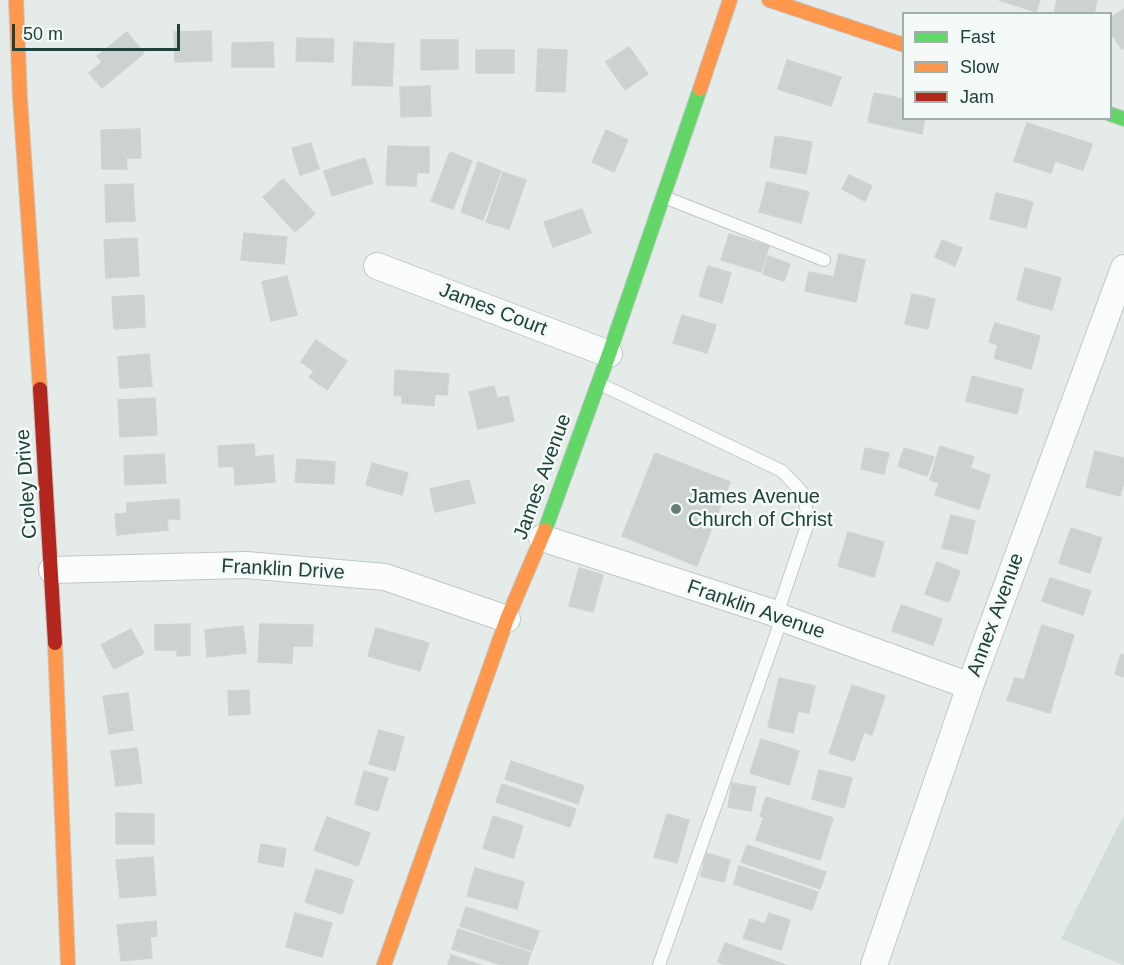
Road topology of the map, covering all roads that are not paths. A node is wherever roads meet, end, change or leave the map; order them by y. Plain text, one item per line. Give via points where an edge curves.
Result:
1 (16, 0) edge
2 (730, 0) edge
3 (769, 0) edge
4 (902, 45) edge
5 (663, 197) junction
6 (824, 260) dead end
7 (377, 266) dead end
8 (1124, 268) edge
9 (609, 354) junction
10 (598, 383) junction
11 (542, 538) junction
12 (52, 570) junction
13 (779, 616) junction
14 (507, 619) junction
15 (970, 686) junction
16 (68, 965) edge
17 (384, 965) edge
18 (658, 965) edge
19 (874, 965) edge

1 - 12 street, Croley Drive
2 - 5 street, James Avenue
3 - 4 street
5 - 6 lane
5 - 9 street, James Avenue
7 - 9 street, James Court
8 - 15 street, Annex Avenue
9 - 10 street, James Avenue
10 - 11 street, James Avenue
10 - 13 lane via 782,471 801,492 809,520
11 - 13 street, Franklin Avenue
11 - 14 street, James Avenue
12 - 14 street, Franklin Drive via 246,565 385,577
12 - 16 street, Croley Drive
13 - 15 street, Franklin Avenue
13 - 18 lane
14 - 17 street, James Avenue
15 - 19 street, Annex Avenue

